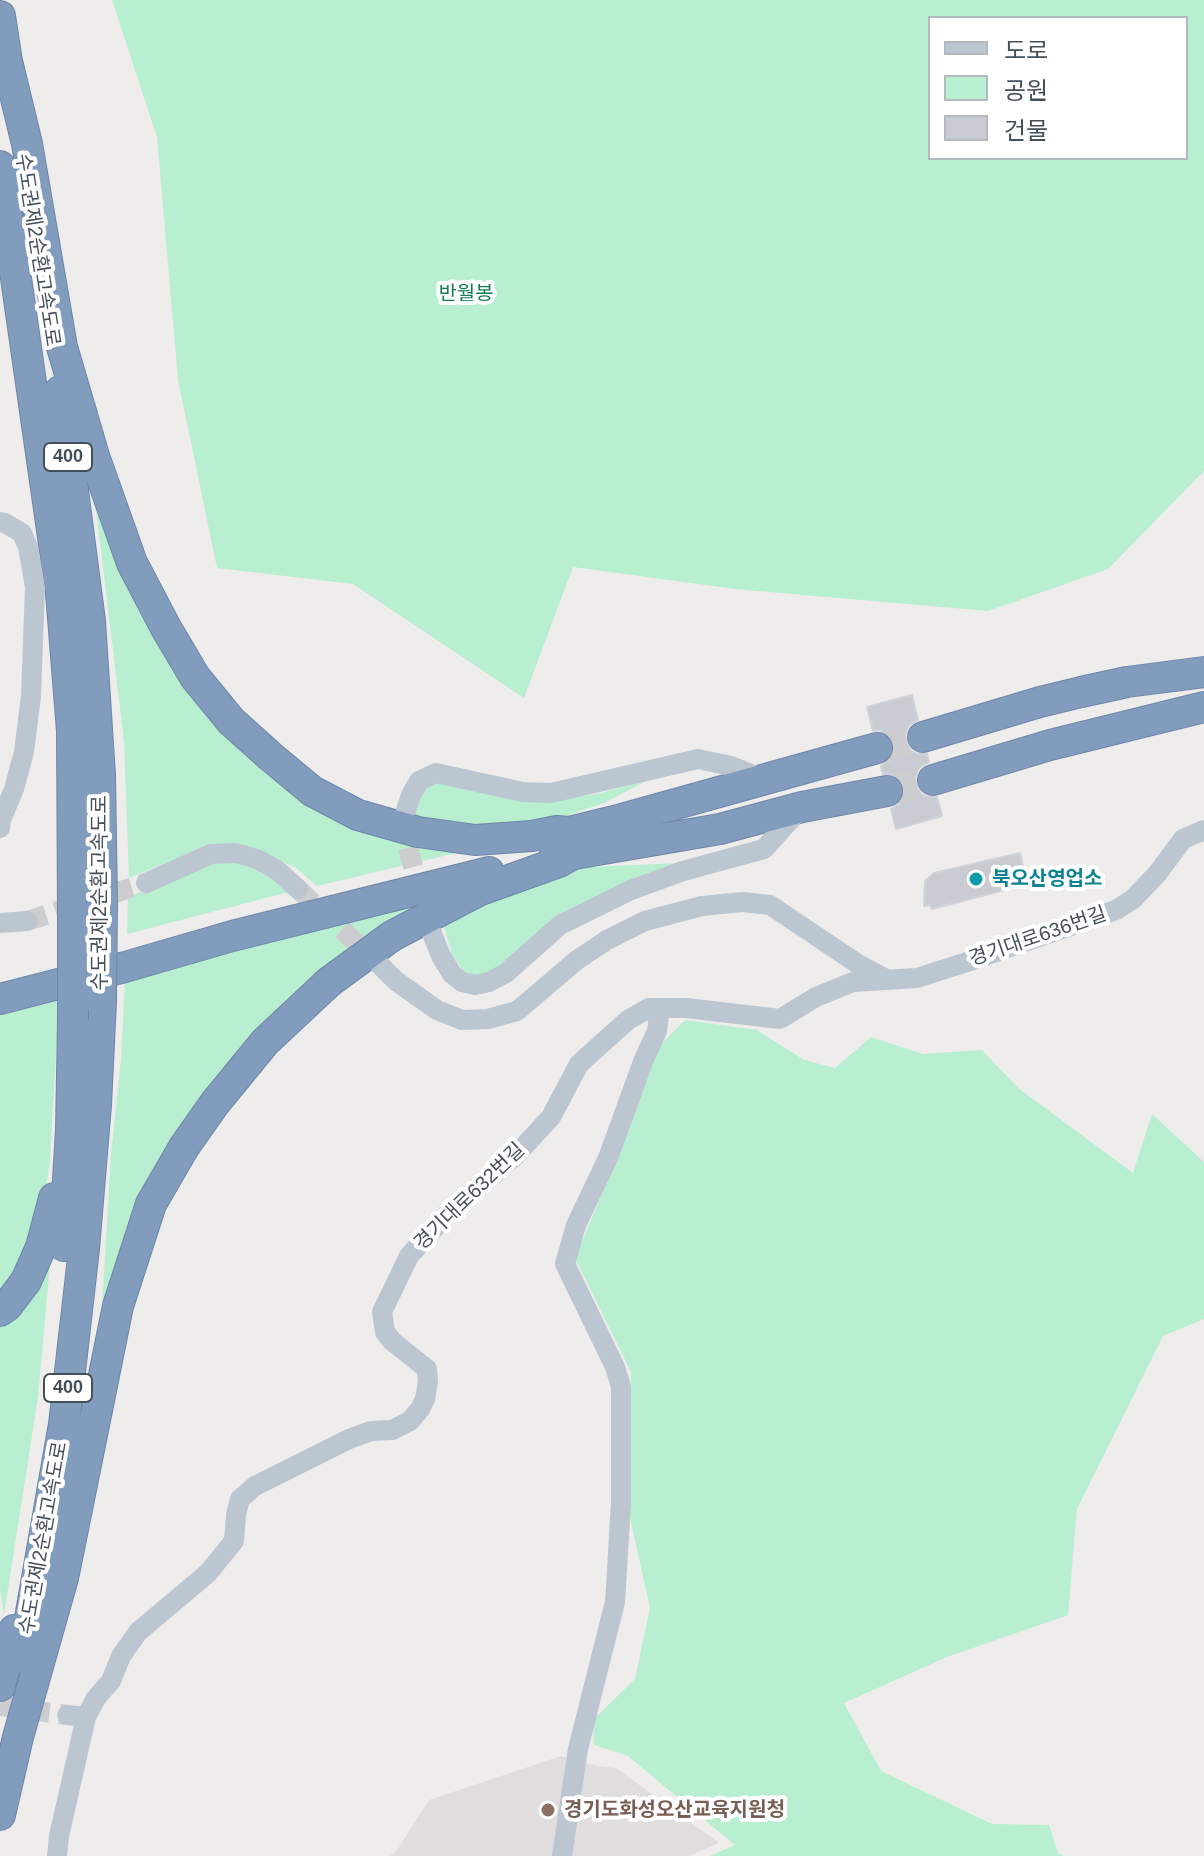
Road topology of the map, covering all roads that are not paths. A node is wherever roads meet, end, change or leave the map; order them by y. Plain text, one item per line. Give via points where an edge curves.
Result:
1 (0, 16) edge
2 (6, 57) junction
3 (0, 166) edge
4 (0, 522) edge
5 (1204, 672) edge
6 (1204, 707) edge
7 (923, 737) tunnel mouth
8 (877, 748) tunnel mouth
9 (766, 780) junction
10 (933, 780) tunnel mouth
11 (887, 791) tunnel mouth
12 (802, 807) junction
13 (406, 810) tunnel mouth
14 (0, 828) edge
15 (1204, 830) edge
16 (572, 843) junction
17 (146, 883) tunnel mouth
18 (298, 889) tunnel mouth
19 (1, 919) edge
20 (27, 921) tunnel mouth
21 (431, 931) dead end
22 (376, 961) tunnel mouth
23 (888, 980) junction
24 (0, 981) edge
25 (0, 999) edge
26 (660, 1008) junction
27 (628, 1020) joint
28 (71, 1130) junction
29 (0, 1311) edge
30 (0, 1686) edge
31 (0, 1770) edge
32 (0, 1815) edge
33 (57, 1856) edge
34 (562, 1856) edge

1 - 2 highway, 수도권제2순환고속도로 / 400
2 - 16 highway via 27,144 62,347 94,456 132,563 195,677 231,721 270,756 312,791 358,815 418,832 475,840 557,831
2 - 31 highway, 수도권제2순환고속도로 / 400, bridge via 60,391 90,621 102,902 96,1105 64,1424
3 - 28 highway, 수도권제2순환고속도로 / 400, bridge via 61,593 72,731
4 - 14 lane via 22,533 35,587 24,752
5 - 7 highway via 1081,692
6 - 10 highway
8 - 9 highway
9 - 13 lane via 698,759 551,793 436,773 419,781
9 - 16 highway
11 - 12 highway
12 - 16 highway via 720,829
12 - 21 lane via 764,849 631,890 560,925 489,982 475,985 452,974
15 - 23 lane, 경기대로636번길 via 1183,839 1157,874 1116,910 917,978
16 - 24 highway via 558,839
16 - 25 highway via 556,855
16 - 32 highway via 559,862 478,891 392,936 329,982 265,1042 184,1147 151,1204 118,1306 63,1578
17 - 18 lane via 211,854 236,853 277,870
19 - 20 lane
22 - 23 lane via 437,1010 462,1020 488,1019 517,1011 577,960 645,921 742,902 770,905
23 - 26 lane, 경기대로636번길 via 853,982 780,1019
26 - 27 lane, 경기대로636번길
26 - 34 lane via 657,1031 576,1225 565,1264 621,1387 621,1503 615,1602 578,1749
27 - 33 lane, 경기대로632번길 via 579,1064 551,1117 515,1156 449,1212 409,1256 382,1312 392,1341 427,1369 420,1409 410,1421 349,1439 255,1486 240,1499 234,1541 208,1573 138,1632 111,1681 76,1716
28 - 29 highway via 41,1247 26,1281
28 - 30 highway, 수도권제2순환고속도로 / 400 via 61,1304 42,1468

